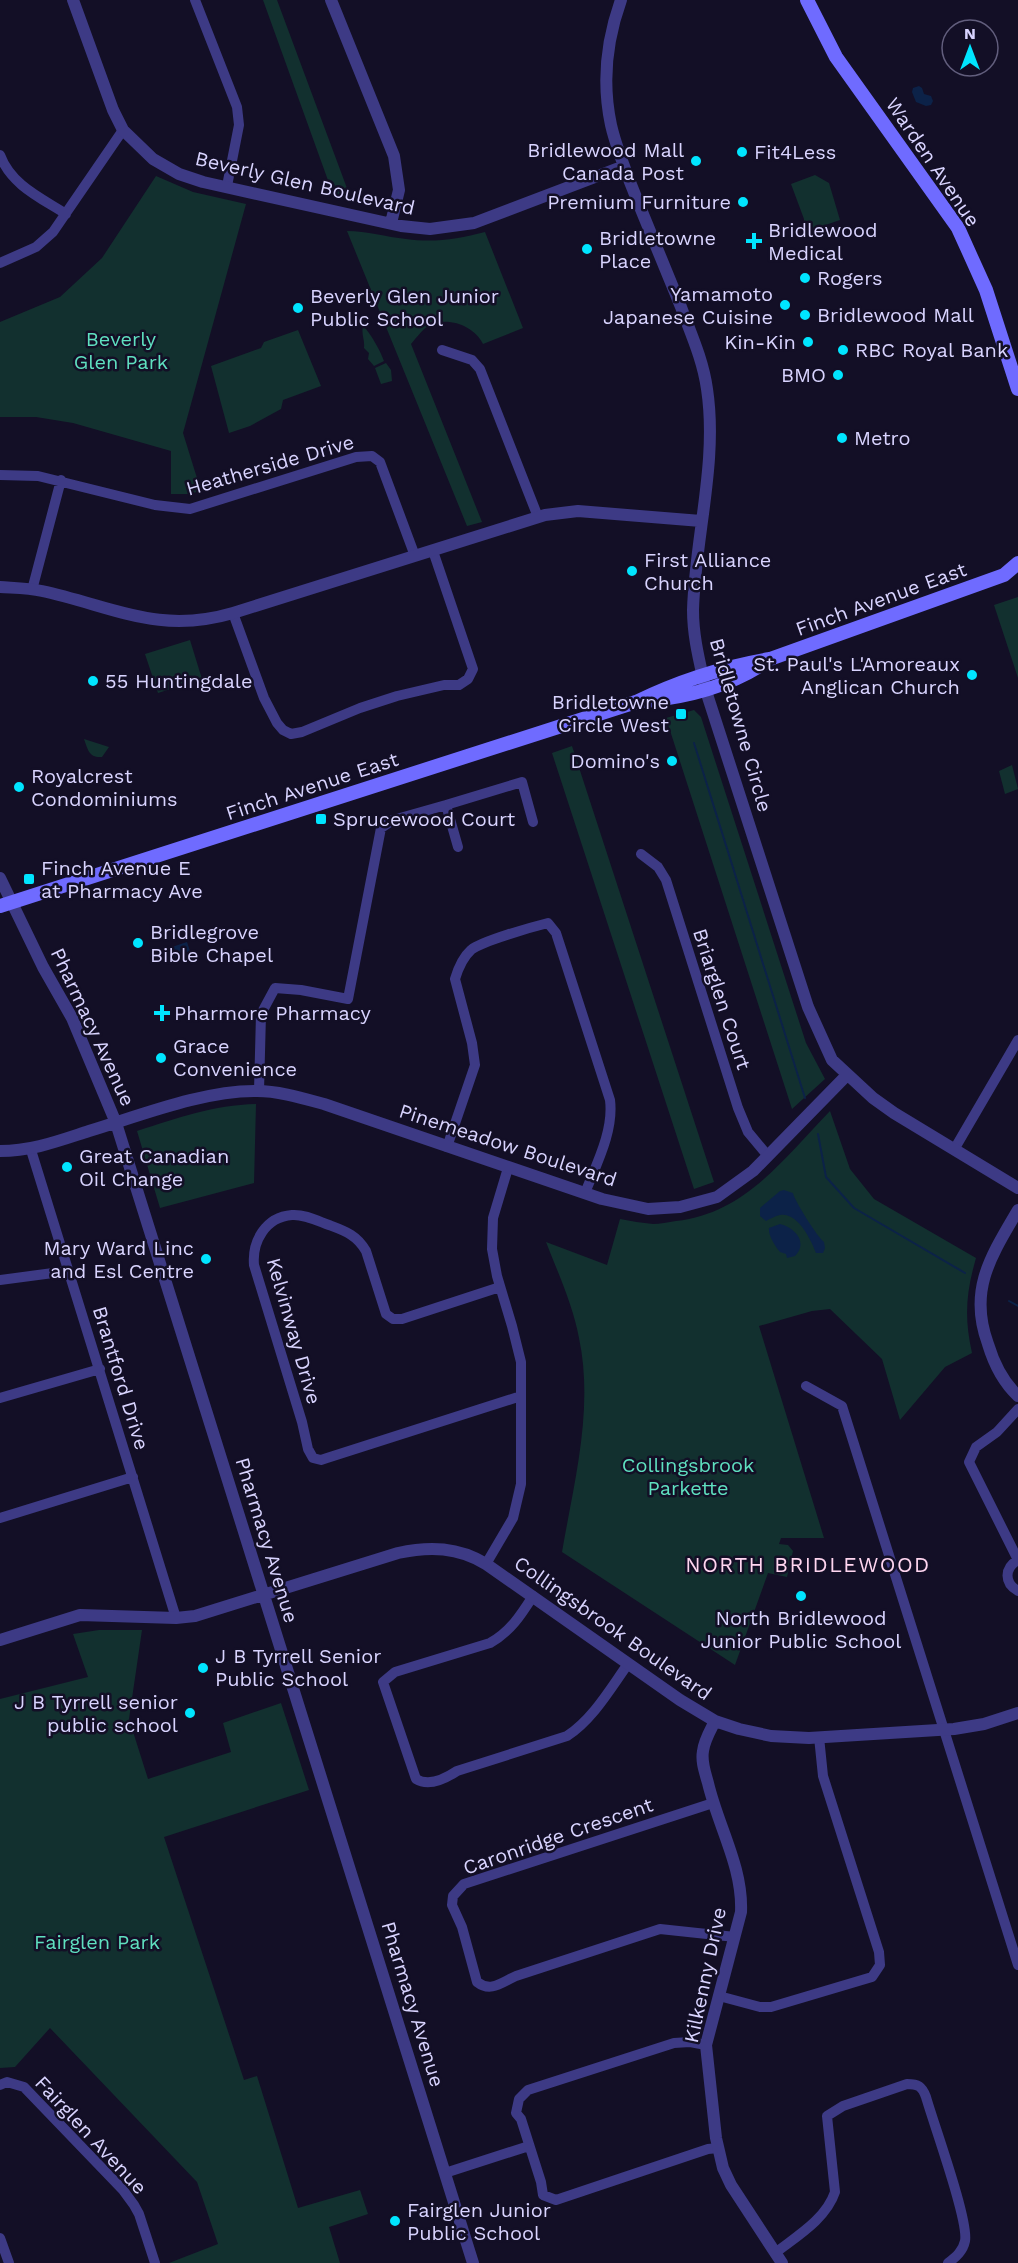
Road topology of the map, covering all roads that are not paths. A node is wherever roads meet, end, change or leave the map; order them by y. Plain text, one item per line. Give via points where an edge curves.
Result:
1 (73, 0) edge
2 (195, 0) edge
3 (331, 0) edge
4 (621, 0) edge
5 (807, 0) edge
6 (123, 130) junction
7 (0, 155) edge
8 (624, 166) junction
9 (227, 186) junction
10 (66, 214) junction
11 (392, 223) junction
12 (0, 263) edge
13 (442, 350) dead end
14 (1018, 389) edge
15 (0, 475) edge
16 (61, 480) junction
17 (538, 517) junction
18 (701, 520) junction
19 (433, 551) junction
20 (415, 556) junction
21 (1018, 563) edge
22 (1004, 575) junction
23 (1018, 579) edge
24 (0, 587) edge
25 (32, 590) junction
26 (233, 613) junction
27 (770, 659) junction
28 (702, 675) junction
29 (706, 691) junction
30 (636, 702) junction
31 (446, 805) junction
32 (533, 822) dead end
33 (458, 847) dead end
34 (641, 854) dead end
35 (0, 878) edge
36 (6, 904) edge
37 (1018, 1040) edge
38 (847, 1075) junction
39 (259, 1091) junction
40 (116, 1123) junction
41 (447, 1146) junction
42 (955, 1148) junction
43 (31, 1150) junction
44 (0, 1151) edge
45 (768, 1155) junction
46 (508, 1168) junction
47 (1018, 1188) edge
48 (585, 1193) junction
49 (1018, 1210) edge
50 (68, 1271) junction
51 (0, 1280) edge
52 (500, 1287) junction
53 (100, 1369) junction
54 (806, 1386) dead end
55 (521, 1396) junction
56 (1018, 1396) edge
57 (0, 1398) edge
58 (1018, 1409) edge
59 (133, 1477) junction
60 (0, 1518) edge
61 (1018, 1560) edge
62 (486, 1564) junction
63 (1018, 1591) edge
64 (264, 1596) junction
65 (533, 1596) junction
66 (176, 1618) junction
67 (0, 1640) edge
68 (627, 1664) junction
69 (1018, 1713) edge
70 (715, 1721) junction
71 (942, 1730) junction
72 (819, 1737) junction
73 (713, 1803) junction
74 (735, 1937) junction
75 (1018, 1965) edge
76 (719, 1996) junction
77 (706, 2045) junction
78 (0, 2085) edge
79 (529, 2146) junction
80 (718, 2148) junction
81 (445, 2173) junction
82 (0, 2238) edge
83 (779, 2258) edge
84 (9, 2263) edge
85 (155, 2263) edge
86 (473, 2263) edge
87 (948, 2263) edge

1 - 6 street, Beverly Glen Boulevard
2 - 9 street via 237,107 239,125
3 - 11 street via 394,156 399,190
4 - 8 street, Bridletowne Circle via 606,60 609,115
5 - 14 main road, Warden Avenue via 837,57 958,228 986,290
6 - 9 street, Beverly Glen Boulevard via 153,159 179,174
6 - 10 street
7 - 10 street via 18,183
8 - 11 street, Beverly Glen Boulevard via 474,223 430,229
8 - 18 street, Bridletowne Circle via 695,342 707,388 710,437
9 - 11 street, Beverly Glen Boulevard
10 - 12 street via 36,247
13 - 17 street via 472,360 480,369
15 - 16 street, Heatherside Drive
16 - 20 street, Heatherside Drive via 155,505 190,509 356,457 372,456 380,462
16 - 25 street
17 - 18 street via 578,511
17 - 19 street
18 - 28 street, Bridletowne Circle via 693,612
19 - 20 street
19 - 26 street via 473,669 459,685 407,693 291,734 277,723 264,698
20 - 26 street
21 - 22 main road, Finch Avenue East
22 - 23 main road
22 - 27 main road, Finch Avenue East
24 - 25 street
25 - 26 street via 153,620 198,621
27 - 28 main road, Finch Avenue East
27 - 29 main road, Finch Avenue East via 751,672
28 - 29 street, Bridletowne Circle
28 - 30 main road, Finch Avenue East
29 - 30 main road, Finch Avenue East
29 - 38 street, Bridletowne Circle via 808,1007 832,1060
30 - 36 main road, Finch Avenue East
31 - 32 street via 522,782
31 - 33 street
31 - 39 street via 393,820 381,828 348,999 275,988 261,1014
34 - 45 street, Briarglen Court via 658,867 666,880 738,1108 748,1132
35 - 36 street, Pharmacy Avenue
36 - 40 street, Pharmacy Avenue via 72,1018
37 - 42 street
38 - 42 street, Bridletowne Circle via 894,1113
38 - 45 street, Pinemeadow Boulevard
39 - 40 street, Pinemeadow Boulevard via 212,1095
39 - 41 street, Pinemeadow Boulevard via 324,1104
40 - 43 street, Pinemeadow Boulevard
40 - 64 street, Pharmacy Avenue
41 - 46 street, Pinemeadow Boulevard
41 - 48 street via 475,1065 455,979 458,970 472,949 548,923 556,933 610,1100 606,1133
42 - 47 street, Bridletowne Circle
43 - 44 street, Pinemeadow Boulevard
43 - 50 street, Brantford Drive
45 - 48 street, Pinemeadow Boulevard via 732,1188 693,1204 648,1209
46 - 48 street, Pinemeadow Boulevard
46 - 52 street via 492,1218 492,1249
49 - 56 street via 987,1266 980,1308 982,1329 993,1361
50 - 51 street
50 - 53 street, Brantford Drive
52 - 55 street via 521,1362
52 - 55 street, Kelvinway Drive via 402,1320 393,1319 386,1314 362,1243 349,1232 291,1215 266,1227 253,1253 313,1458 321,1460
53 - 57 street
53 - 59 street, Brantford Drive
54 - 71 street via 842,1406
55 - 62 street via 520,1493 513,1518
58 - 61 street via 976,1447 969,1462
59 - 60 street
59 - 66 street, Brantford Drive
61 - 63 street via 1010,1567 1007,1578
62 - 64 street, Collingsbrook Boulevard via 456,1551 420,1549
62 - 65 street, Collingsbrook Boulevard
64 - 66 street, Collingsbrook Boulevard
64 - 81 street, Pharmacy Avenue
65 - 68 street, Collingsbrook Boulevard
65 - 68 street via 501,1637 395,1672 383,1682 416,1779 426,1783 440,1780 567,1736 578,1729
66 - 67 street, Collingsbrook Boulevard via 80,1615
68 - 70 street, Collingsbrook Boulevard
69 - 71 street, Collingsbrook Boulevard via 984,1724
70 - 72 street, Collingsbrook Boulevard via 751,1733
70 - 73 street, Kilkenny Drive via 702,1758
71 - 72 street, Collingsbrook Boulevard
71 - 75 street
72 - 76 street via 823,1776 880,1965 872,1977 771,2007
73 - 74 street, Kilkenny Drive via 741,1891
73 - 74 street, Caronridge Crescent via 464,1884 453,1896 452,1905 477,1982 486,1988 660,1929
74 - 76 street, Kilkenny Drive
76 - 77 street, Kilkenny Drive
77 - 79 street via 674,2043 528,2090 519,2099 516,2113
77 - 80 street, Kilkenny Drive
78 - 85 street, Fairglen Avenue via 7,2082 24,2086 123,2190 139,2214
79 - 80 street via 543,2195 556,2200
79 - 81 street
80 - 83 street, Kilkenny Drive via 730,2185
81 - 86 street, Pharmacy Avenue
82 - 84 street
83 - 87 street via 831,2204 835,2192 827,2116 843,2106 917,2084 926,2097 966,2238 962,2250

